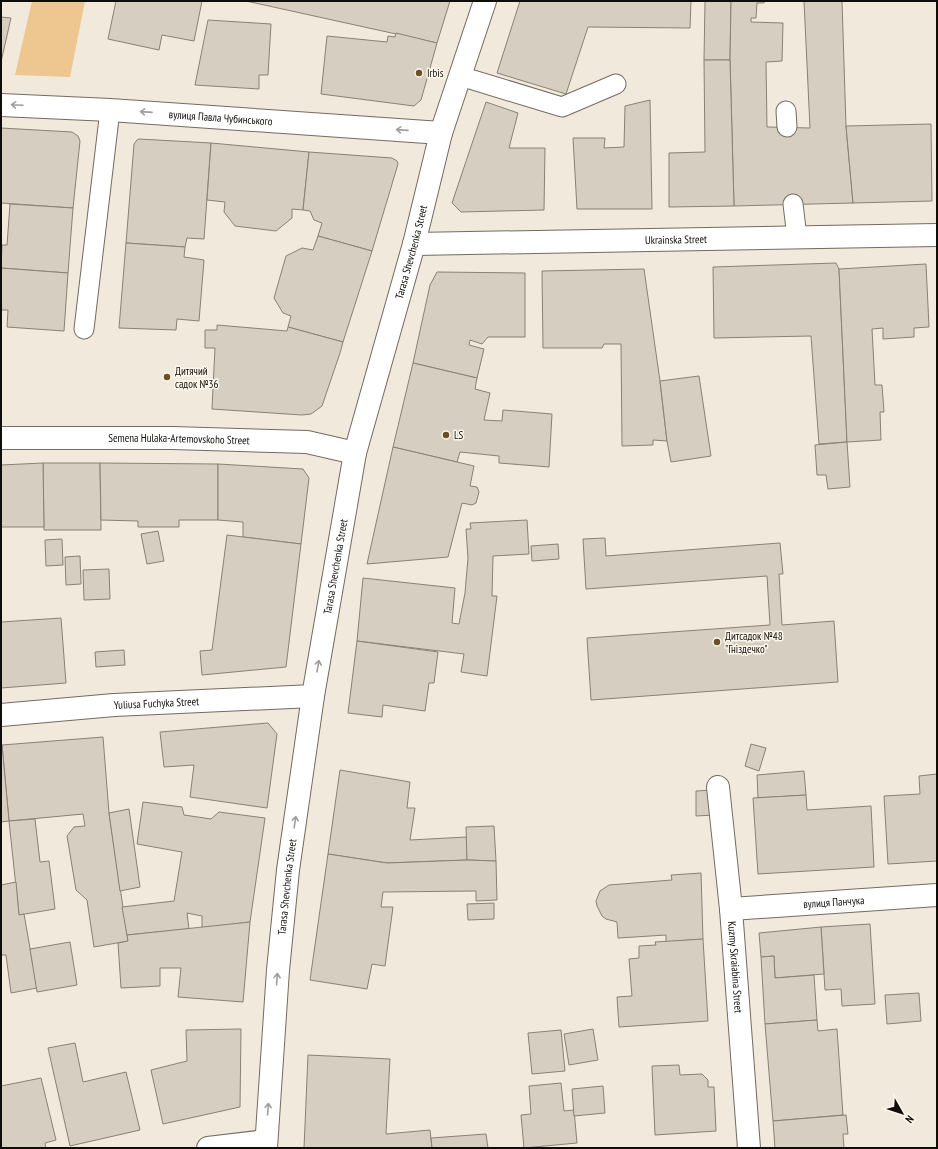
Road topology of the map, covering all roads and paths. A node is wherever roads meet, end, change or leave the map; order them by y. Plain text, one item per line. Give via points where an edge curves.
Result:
1 (485, 1) edge
2 (460, 76) junction
3 (616, 84) dead end
4 (1, 105) edge
5 (110, 110) junction
6 (441, 133) junction
7 (793, 204) dead end
8 (937, 235) edge
9 (797, 237) junction
10 (414, 244) junction
11 (84, 329) dead end
12 (1, 438) edge
13 (355, 453) junction
14 (313, 696) junction
15 (1, 715) edge
16 (718, 788) dead end
17 (937, 895) edge
18 (731, 908) junction
19 (266, 1144) edge
20 (208, 1148) edge
21 (748, 1148) edge

1 - 2 street, Tarasa Shevchenka Street
2 - 3 lane via 562,107
2 - 6 street, Tarasa Shevchenka Street
5 -> 4 street, вулиця Павла Чубинського
6 -> 5 street, вулиця Павла Чубинського
5 - 11 lane
6 - 10 street, Tarasa Shevchenka Street
7 - 9 lane
8 - 9 street, Ukrainska Street
9 - 10 street, Ukrainska Street
10 - 13 street, Tarasa Shevchenka Street
12 - 13 street, Semena Hulaka-Artemovskoho Street via 172,438 307,442
14 -> 13 street, Tarasa Shevchenka Street
14 - 15 street, Yuliusa Fuchyka Street via 114,705
19 -> 14 street, Tarasa Shevchenka Street via 278,962 288,870
16 - 18 street, Kuzmy Skraiabina Street
17 - 18 street, вулиця Панчука
18 - 21 street, Kuzmy Skraiabina Street
19 - 20 street

